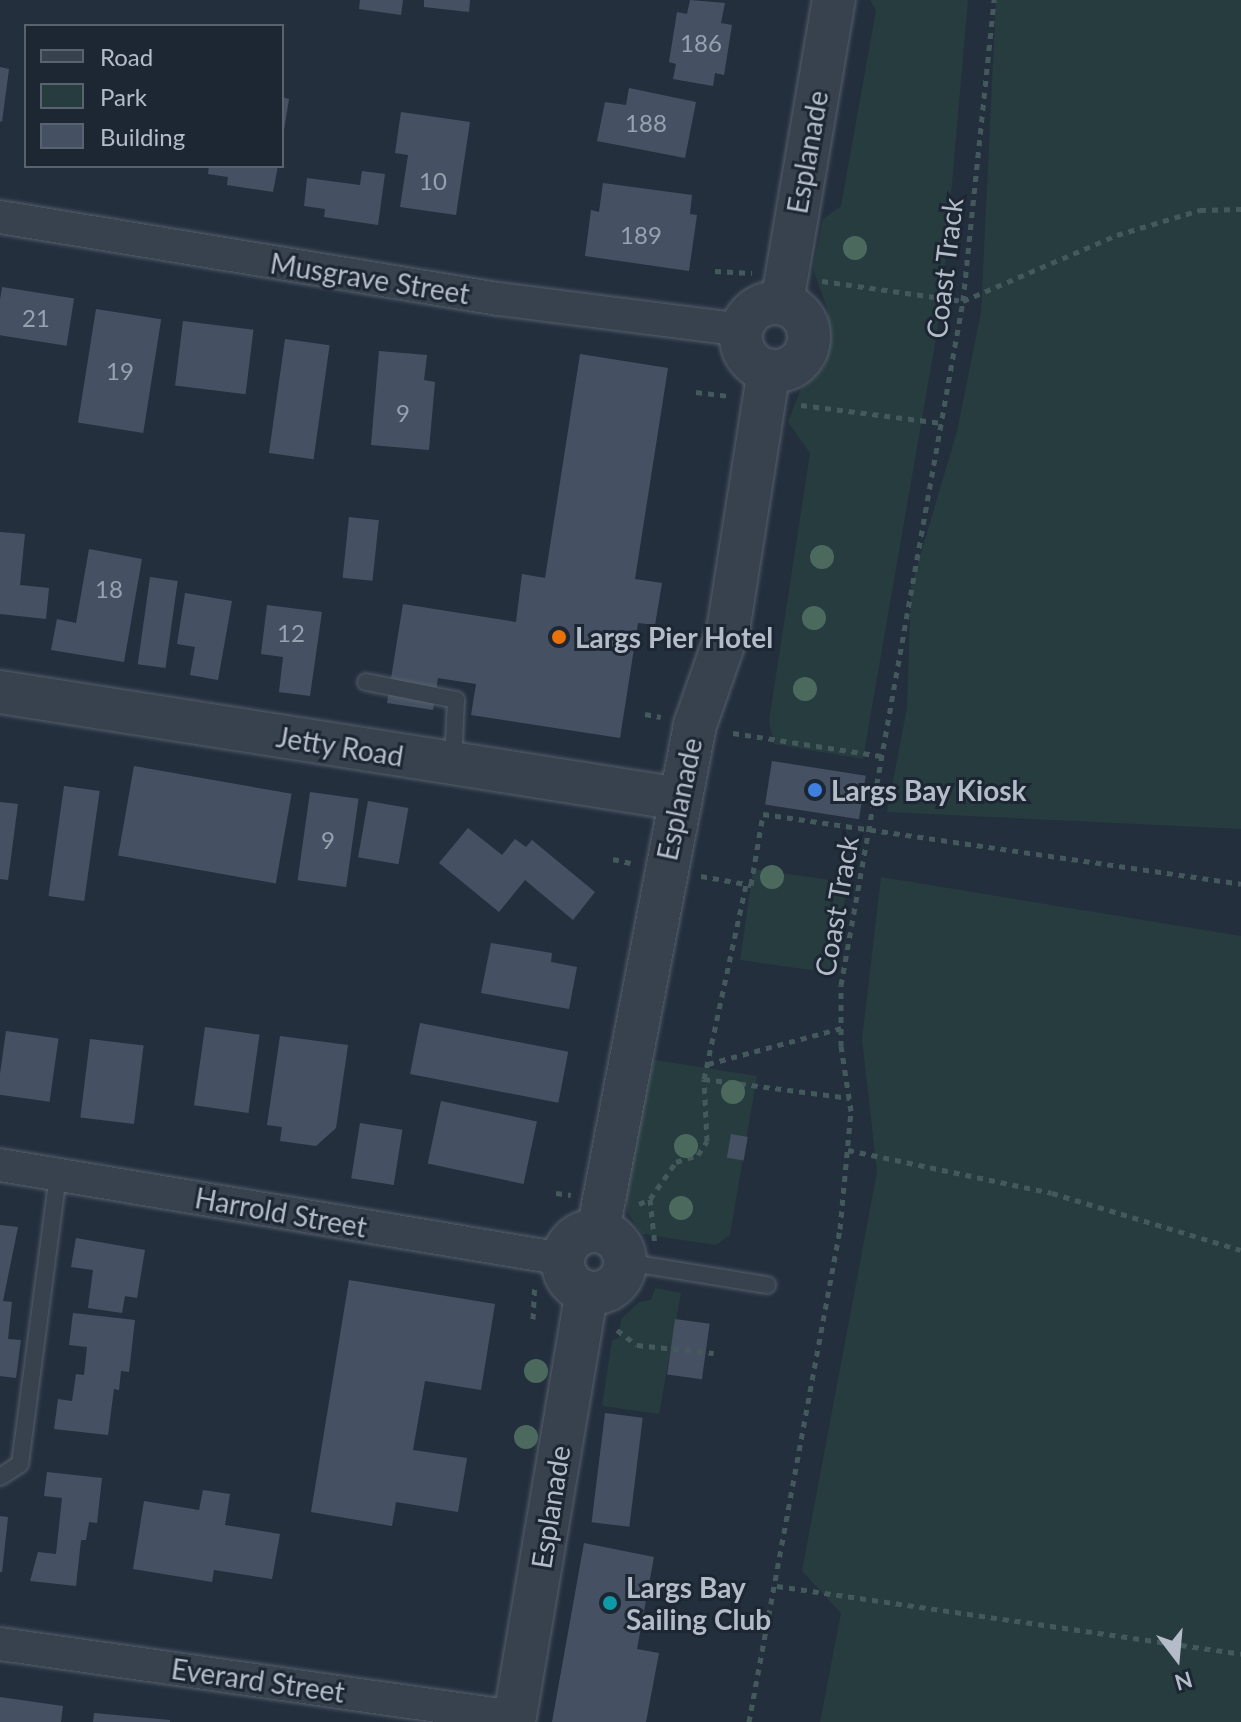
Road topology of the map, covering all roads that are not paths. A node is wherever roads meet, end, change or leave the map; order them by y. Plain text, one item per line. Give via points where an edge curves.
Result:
1 (834, 0) edge
2 (0, 217) edge
3 (797, 292) junction
4 (742, 330) junction
5 (756, 384) junction
6 (366, 682) dead end
7 (0, 692) edge
8 (453, 763) junction
9 (680, 799) junction
10 (0, 1165) edge
11 (58, 1174) junction
12 (598, 1231) junction
13 (640, 1254) junction
14 (549, 1270) junction
15 (767, 1285) dead end
16 (587, 1292) junction
17 (0, 1477) edge
18 (0, 1644) edge
19 (515, 1720) edge

1 - 3 street, Esplanade
2 - 4 street, Musgrave Street via 529,304
3 - 4 street via 761,306
3 - 5 street via 808,326 807,349 792,367
4 - 5 street
5 - 9 street, Esplanade via 728,631 695,725
6 - 8 lane via 456,700
7 - 8 street, Jetty Road
8 - 9 street, Jetty Road
9 - 12 street, Esplanade
10 - 11 street, Harrold Street
11 - 14 street, Harrold Street
11 - 17 lane via 20,1464
12 - 13 street
12 - 14 street via 577,1235
13 - 15 lane
13 - 16 street via 611,1288
14 - 16 street
16 - 19 street, Esplanade
18 - 19 street, Everard Street

